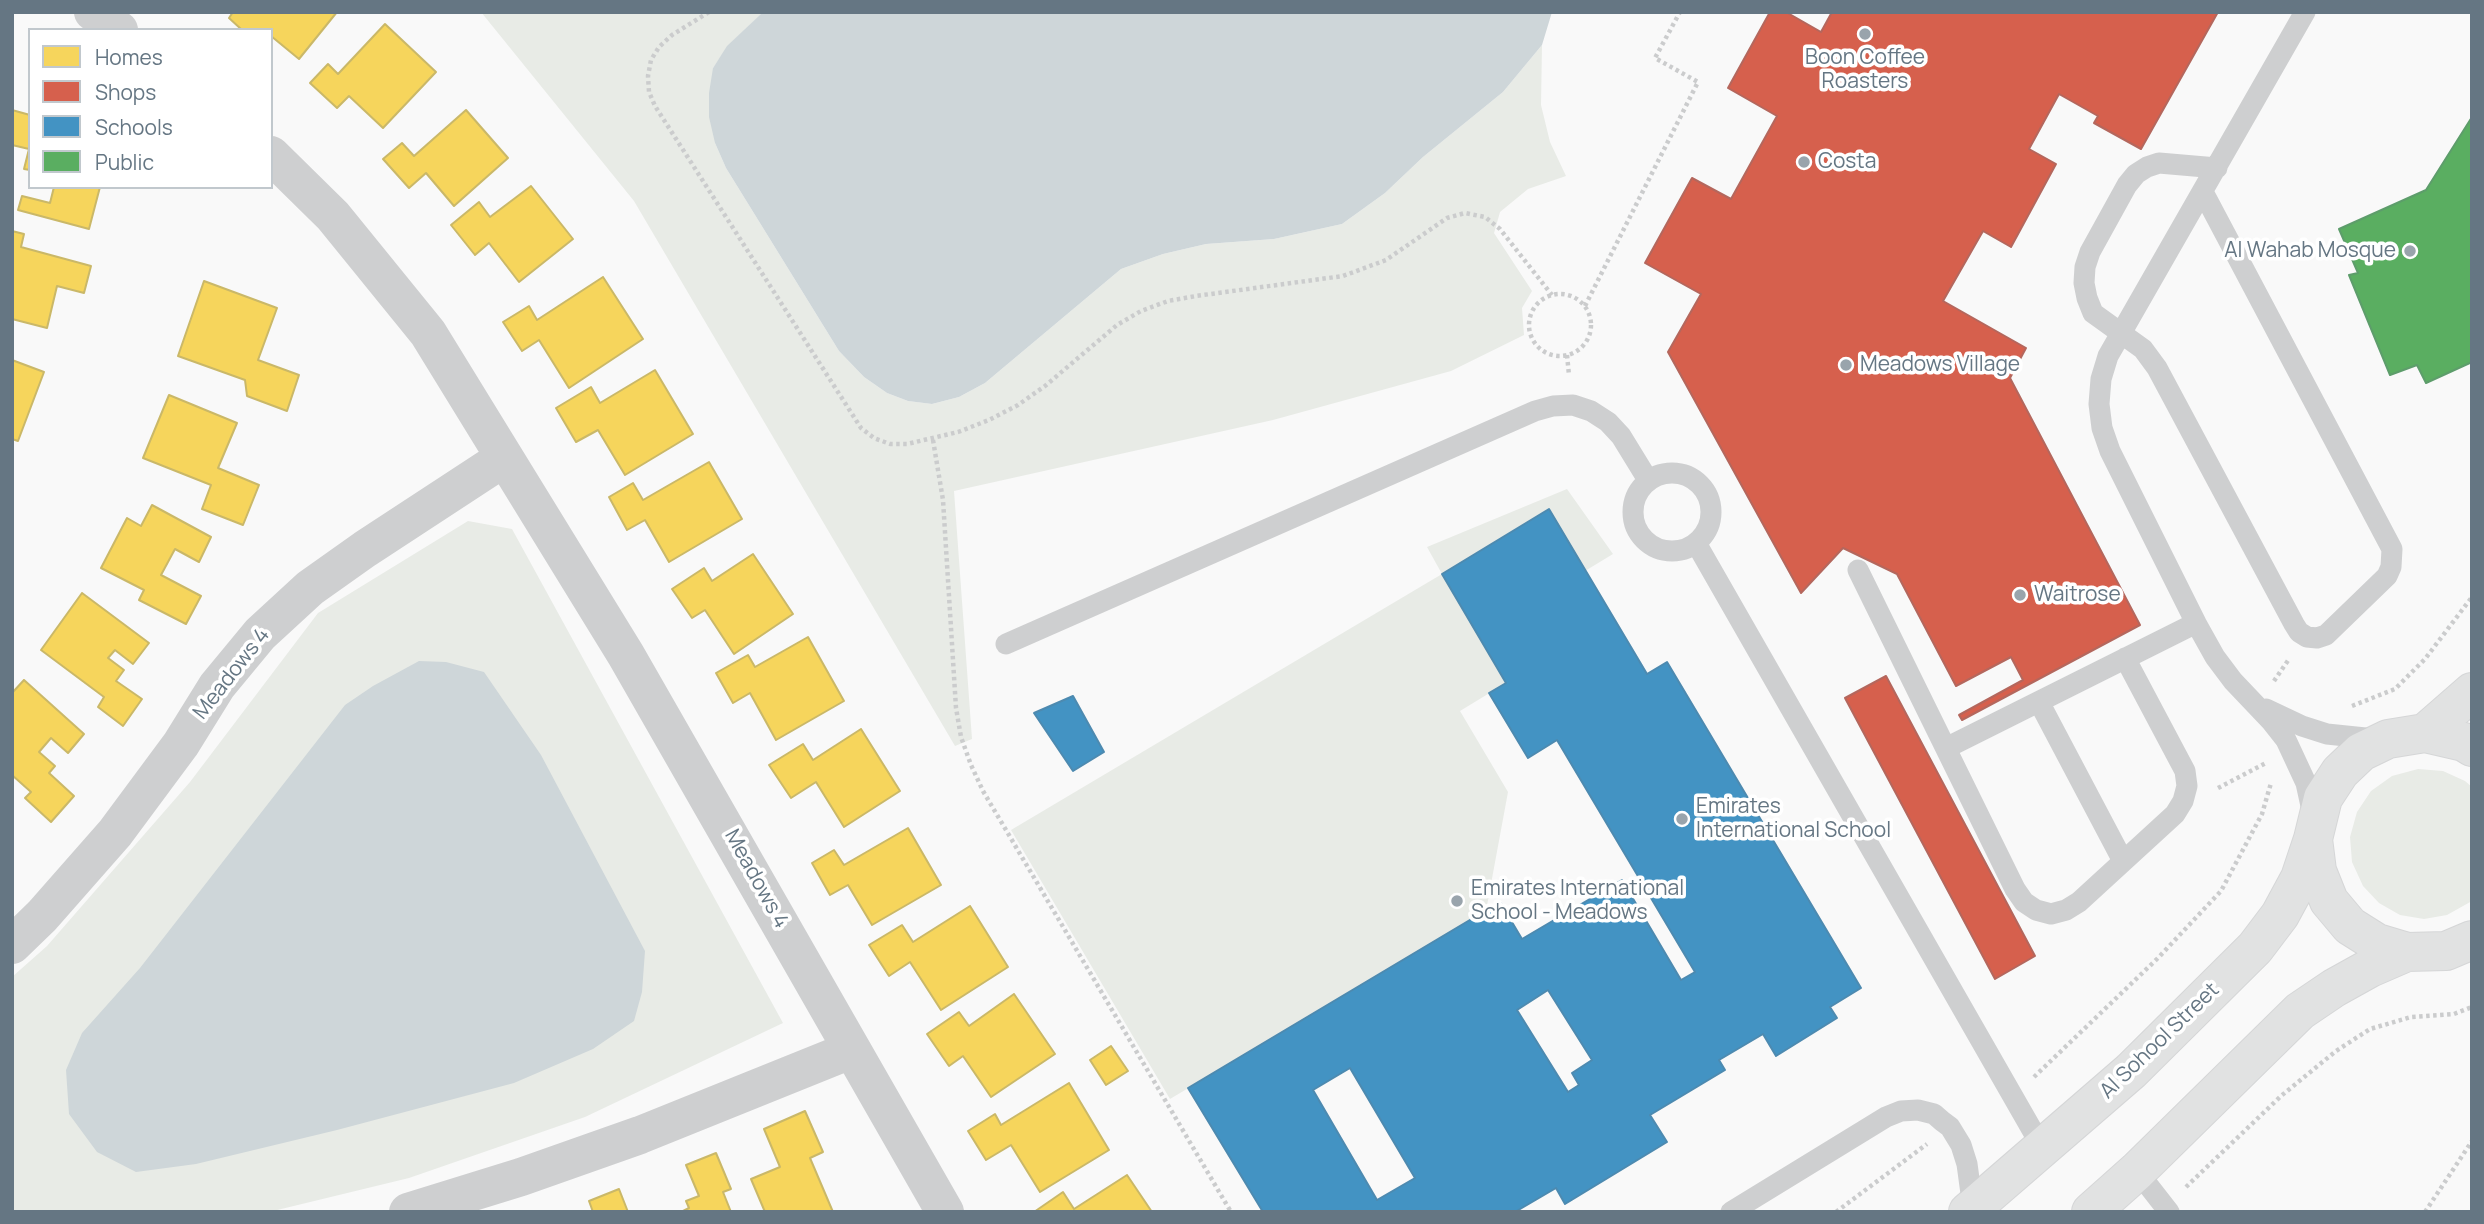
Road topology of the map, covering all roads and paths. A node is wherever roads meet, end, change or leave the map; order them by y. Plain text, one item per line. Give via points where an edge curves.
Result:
1 (93, 12) edge
2 (709, 12) edge
3 (1680, 12) edge
4 (2305, 12) edge
5 (116, 28) edge
6 (273, 157) edge
7 (2217, 167) junction
8 (2203, 192) junction
9 (1552, 295) junction
10 (1585, 306) junction
11 (2122, 332) junction
12 (933, 440) junction
13 (505, 458) junction
14 (1648, 480) junction
15 (1696, 543) junction
16 (1858, 570) dead end
17 (2472, 597) edge
18 (2196, 623) junction
19 (2307, 637) junction
20 (1006, 644) dead end
21 (2125, 658) junction
22 (2276, 684) dead end
23 (2472, 692) edge
24 (2039, 702) junction
25 (2255, 703) junction
26 (2425, 733) junction
27 (2327, 734) junction
28 (2388, 739) junction
29 (2472, 747) edge
30 (1946, 748) junction
31 (2272, 771) dead end
32 (2271, 780) dead end
33 (2187, 786) junction
34 (2314, 833) junction
35 (2123, 861) junction
36 (2472, 940) edge
37 (12, 945) edge
38 (2407, 952) junction
39 (2472, 1007) edge
40 (851, 1050) junction
41 (2014, 1097) junction
42 (1950, 1128) junction
43 (2472, 1141) edge
44 (2043, 1149) junction
45 (2137, 1171) junction
46 (2168, 1209) edge
47 (1970, 1210) edge
48 (408, 1212) edge
49 (945, 1212) edge
50 (1231, 1212) edge
51 (1731, 1212) edge
52 (1836, 1212) edge
53 (2091, 1212) edge
54 (2425, 1212) edge

1 - 5 street
2 - 12 path via 672,35 655,54 648,76 655,106 861,428 890,444
3 - 10 path via 1655,58 1698,82
4 - 7 lane
6 - 13 street, Meadows 4 via 333,216 428,333
7 - 8 lane
7 - 11 lane via 2159,163 2136,174 2127,185 2090,252 2084,283 2093,313
8 - 11 lane
8 - 19 lane via 2392,549 2387,576 2326,635
9 - 10 path via 1565,294
9 - 10 path via 1533,309 1530,333 1535,344 1555,356 1578,351 1587,341 1591,317
9 - 12 path via 1500,229 1485,217 1465,213 1447,218 1365,270 1196,296 1141,312 1117,325 1018,405 989,421
11 - 18 lane via 2101,379 2102,428
11 - 19 lane via 2157,368 2294,624
12 - 50 path via 943,500 956,708 971,765
13 - 37 street, Meadows 4 via 310,588 260,634 217,686 115,833
13 - 40 street, Meadows 4 via 741,851
14 - 15 lane via 1677,473 1703,488 1710,502 1710,517 1706,532
14 - 15 lane via 1633,506 1641,536 1667,551
14 - 20 lane via 1608,422 1573,405 1553,406
15 - 41 lane
16 - 30 lane
17 - 27 path via 2395,690 2332,713
18 - 21 lane
18 - 25 lane via 2215,657
19 - 22 path via 2276,675
21 - 24 lane
21 - 33 lane via 2179,757
23 - 26 main road
24 - 30 lane
24 - 35 lane
25 - 27 lane
25 - 34 lane via 2298,761
26 - 28 main road, Al Sohool Street
26 - 29 main road, Al Sohool Street
27 - 28 lane
28 - 34 main road, Al Sohool Street via 2361,752 2340,772 2323,798
30 - 35 lane via 2015,889 2036,911 2052,914 2066,910
31 - 33 path via 2272,761 2220,787
32 - 41 path via 2262,814 2221,891
33 - 35 lane via 2175,814
34 - 38 main road, Al Sohool Street via 2317,871 2329,901 2350,926 2377,943
34 - 44 main road, Al Sohool Street via 2300,878 2255,948 2132,1071
36 - 38 main road, Al Sohool Street via 2446,951
38 - 45 main road, Al Sohool Street via 2370,968 2300,1010
39 - 46 path via 2370,1029 2336,1051 2281,1096
40 - 48 street via 640,1136
40 - 49 street, Meadows 4
41 - 44 lane
42 - 47 lane via 1964,1155
42 - 51 lane via 1934,1114 1901,1111
42 - 52 path
43 - 54 path
44 - 47 main road, Al Sohool Street
45 - 46 lane
45 - 53 main road, Al Sohool Street

